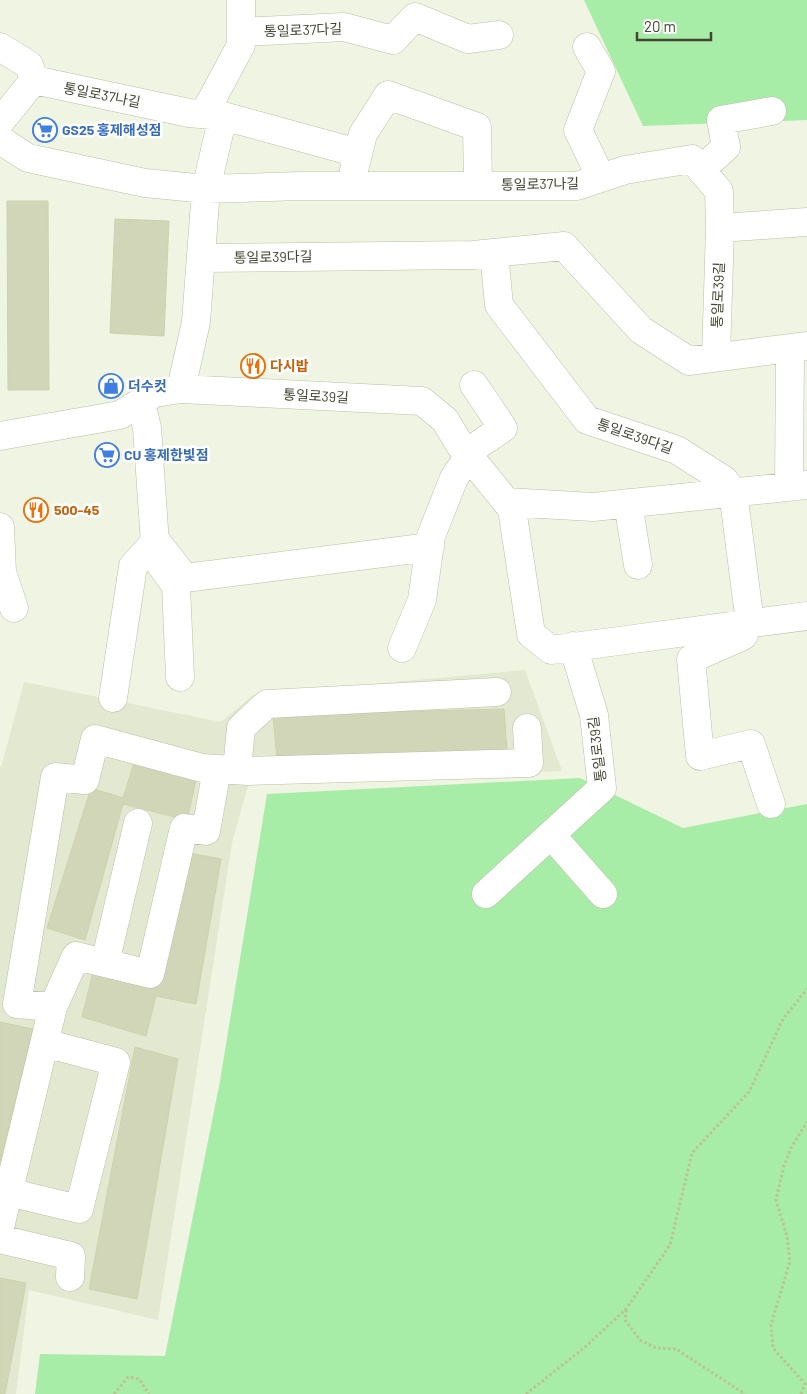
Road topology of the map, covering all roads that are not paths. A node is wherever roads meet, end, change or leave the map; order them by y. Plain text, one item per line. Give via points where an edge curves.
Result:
1 (240, 0) edge
2 (241, 32) junction
3 (500, 35) dead end
4 (0, 46) edge
5 (587, 47) dead end
6 (34, 80) junction
7 (772, 111) dead end
8 (213, 115) junction
9 (0, 122) edge
10 (0, 140) edge
11 (358, 153) junction
12 (701, 170) junction
13 (601, 178) junction
14 (478, 185) junction
15 (350, 186) junction
16 (206, 189) junction
17 (807, 222) edge
18 (720, 228) junction
19 (494, 253) junction
20 (202, 258) junction
21 (798, 347) edge
22 (716, 357) junction
23 (474, 385) dead end
24 (181, 389) junction
25 (141, 402) junction
26 (0, 436) edge
27 (468, 455) junction
28 (798, 486) edge
29 (733, 492) junction
30 (506, 502) junction
31 (628, 503) junction
32 (0, 526) edge
33 (156, 542) junction
34 (430, 547) junction
35 (638, 565) dead end
36 (14, 608) dead end
37 (807, 616) edge
38 (750, 623) junction
39 (573, 646) junction
40 (402, 648) dead end
41 (180, 677) dead end
42 (497, 692) dead end
43 (112, 698) dead end
44 (527, 728) dead end
45 (227, 770) junction
46 (771, 804) dead end
47 (138, 823) dead end
48 (551, 835) junction
49 (486, 894) dead end
50 (603, 894) dead end
51 (105, 963) junction
52 (53, 1008) junction
53 (45, 1043) junction
54 (8, 1192) junction
55 (0, 1227) edge
56 (0, 1239) edge
57 (70, 1277) dead end

1 - 2 street
2 - 3 street, 통일로37다길 via 344,28 393,40 415,17 468,39
2 - 8 street via 240,46
4 - 6 street via 29,65
5 - 13 street, 통일로37나길 via 602,71 578,130
6 - 8 street, 통일로37나길 via 189,113
6 - 9 street
7 - 12 street via 721,120 726,147
8 - 11 street, 통일로37나길
8 - 16 street
10 - 16 street, 통일로37나길 via 28,158 145,183
11 - 14 street via 362,134 388,96 477,127
11 - 15 street
12 - 13 street, 통일로37나길 via 692,159 625,170
12 - 18 street, 통일로37나길 via 719,191
13 - 14 street, 통일로37나길 via 577,186
14 - 15 street, 통일로37나길
15 - 16 street, 통일로37나길
16 - 20 street
17 - 18 street
18 - 22 street, 통일로39길
19 - 20 street, 통일로39다길
19 - 22 street, 통일로39다길 via 564,246 641,330 689,361
19 - 29 street, 통일로39다길 via 499,305 587,420 677,450 724,480
20 - 24 street via 196,322
21 - 22 street
21 - 28 street
23 - 27 street via 503,428 474,447
24 - 25 street, 통일로39길 via 155,393
24 - 27 street, 통일로39길 via 422,401 445,420
25 - 26 street, 통일로39길 via 120,415
25 - 33 street via 148,428
27 - 30 street, 통일로39길
27 - 34 street via 454,478 431,536
28 - 29 street
29 - 31 street
29 - 38 street
30 - 31 street via 593,507
30 - 39 street, 통일로39길 via 512,509 531,634 551,650
31 - 35 street
32 - 36 street via 2,572
33 - 34 street via 186,578
33 - 41 street via 156,558 176,586
33 - 43 street via 133,566
34 - 40 street via 422,600
37 - 38 street, 통일로39길
38 - 39 street, 통일로39길
38 - 46 street via 743,636 691,659 700,756 751,744
39 - 48 street, 통일로39길 via 594,715 602,788
42 - 45 street via 266,704 241,728
44 - 45 street via 529,764
45 - 51 street via 206,831 184,828 150,974
45 - 52 street via 202,768 95,738 86,780 55,777 17,1004
47 - 51 street
48 - 49 street, 통일로39길
48 - 50 street
51 - 52 street via 76,956
52 - 53 street
53 - 54 street
53 - 54 street via 116,1062 79,1209
54 - 55 street
56 - 57 street via 71,1256

